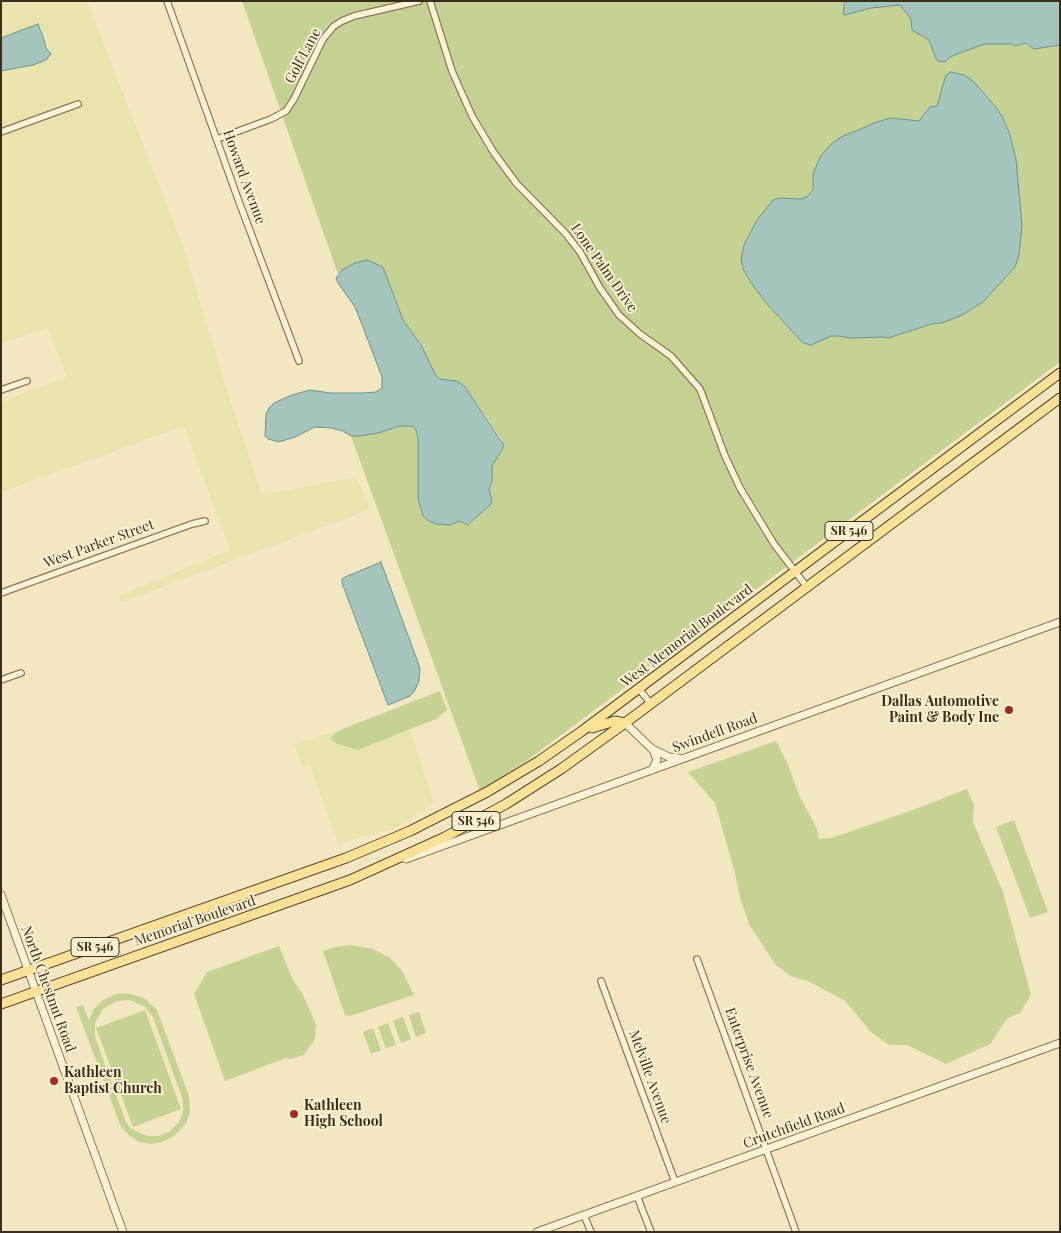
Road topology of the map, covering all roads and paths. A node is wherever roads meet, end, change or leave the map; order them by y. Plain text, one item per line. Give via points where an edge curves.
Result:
1 (167, 1) edge
2 (419, 1) edge
3 (430, 1) edge
4 (78, 104) dead end
5 (1, 132) edge
6 (217, 139) junction
7 (299, 361) dead end
8 (1060, 373) edge
9 (26, 381) dead end
10 (1060, 381) edge
11 (1045, 384) junction
12 (1, 390) edge
13 (1057, 401) edge
14 (205, 521) dead end
15 (796, 571) junction
16 (807, 587) junction
17 (1, 593) edge
18 (1060, 622) edge
19 (22, 673) dead end
20 (1, 680) edge
21 (639, 689) junction
22 (651, 704) junction
23 (625, 723) junction
24 (582, 731) junction
25 (652, 749) junction
26 (682, 759) junction
27 (652, 770) junction
28 (380, 868) junction
29 (302, 874) joint
30 (1, 896) edge
31 (697, 959) dead end
32 (29, 971) junction
33 (1, 980) edge
34 (601, 981) dead end
35 (36, 991) junction
36 (1, 1004) edge
37 (1060, 1043) edge
38 (767, 1149) junction
39 (675, 1182) junction
40 (638, 1196) junction
41 (584, 1215) junction
42 (123, 1232) edge
43 (537, 1232) edge
44 (591, 1232) edge
45 (651, 1232) edge
46 (796, 1232) edge

1 - 6 street, Howard Avenue
2 - 6 street, Golf Lane via 354,16 334,26 323,39 286,111 271,120
3 - 15 street, Lone Palm Drive via 456,80 494,153 580,252 619,315 671,356 700,389 740,488 774,544
4 - 5 street
6 - 7 street, Howard Avenue
8 - 11 main road, West Memorial Boulevard / SR 546
9 - 12 street
10 - 11 main road
11 - 15 main road, West Memorial Boulevard / SR 546
13 - 16 main road, SR 546
14 - 17 street, West Parker Street
15 - 16 street, Lone Palm Drive
15 - 21 main road, West Memorial Boulevard / SR 546
16 - 22 main road, SR 546
18 - 26 street, Swindell Road
19 - 20 street
21 - 22 street
21 - 24 main road, West Memorial Boulevard / SR 546
22 - 23 main road, SR 546
23 - 24 main road via 615,721
23 - 25 street
23 - 28 main road, SR 546 via 522,794 451,834
24 - 29 main road, West Memorial Boulevard / SR 546 via 539,761 464,805 390,840
25 - 26 street
25 - 27 street via 657,760
26 - 27 street, Swindell Road
27 - 28 street, Swindell Road
28 - 35 main road, Memorial Boulevard / SR 546
29 - 32 main road, Memorial Boulevard / SR 546
30 - 32 street, North Chestnut Road
31 - 38 street, Enterprise Avenue
32 - 33 main road, Memorial Boulevard / SR 546
32 - 35 street, North Chestnut Road
34 - 39 street, Melville Avenue
35 - 36 main road, Memorial Boulevard / SR 546
35 - 42 street, North Chestnut Road
37 - 38 street, Crutchfield Road
38 - 39 street, Crutchfield Road
38 - 46 street, Enterprise Avenue
39 - 40 street, Crutchfield Road
40 - 41 street, Crutchfield Road
40 - 45 street
41 - 43 street, Crutchfield Road
41 - 44 street

